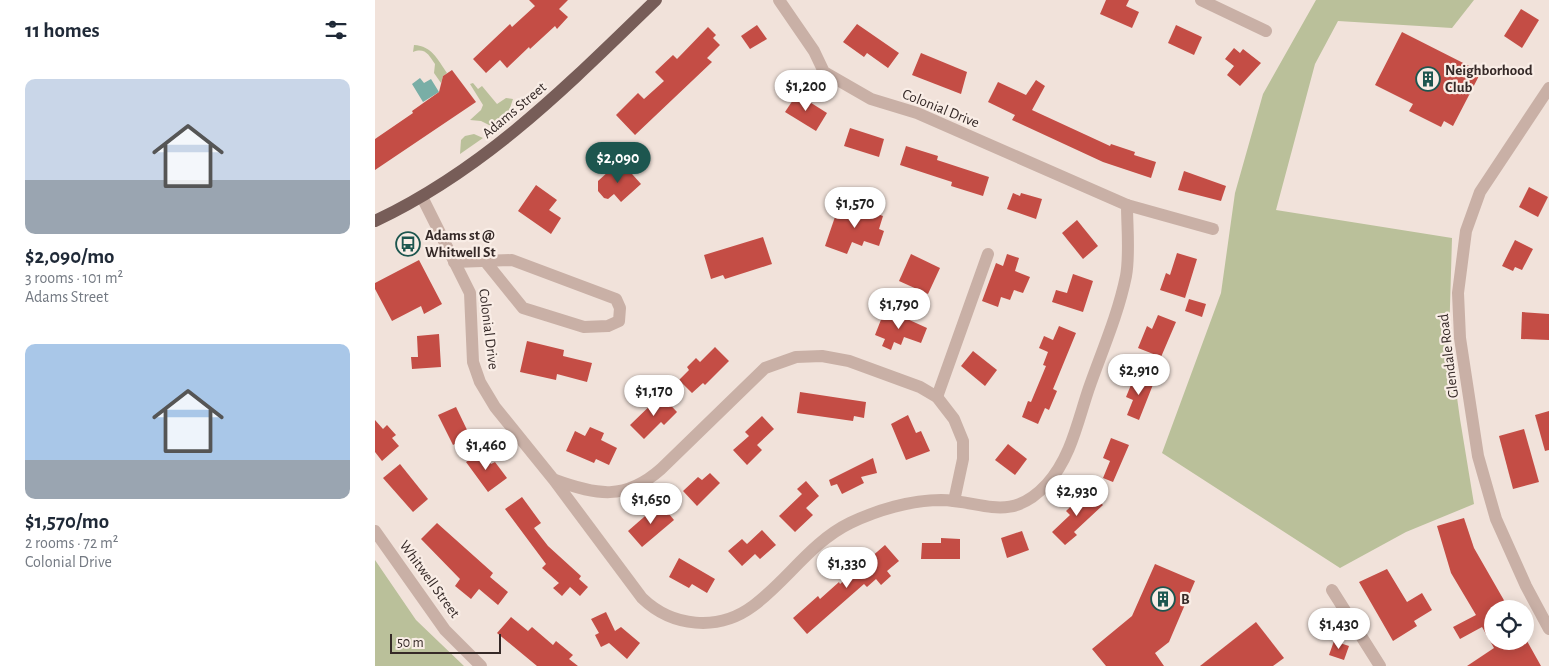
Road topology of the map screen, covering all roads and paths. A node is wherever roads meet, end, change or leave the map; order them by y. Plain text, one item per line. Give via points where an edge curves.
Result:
1 (656, 0) edge
2 (779, 0) edge
3 (1201, 0) edge
4 (1266, 31) dead end
5 (1549, 88) edge
6 (421, 198) junction
7 (1127, 205) junction
8 (375, 221) edge
9 (1213, 228) dead end
10 (988, 254) dead end
11 (485, 261) junction
12 (455, 262) junction
13 (937, 396) junction
14 (554, 480) junction
15 (954, 501) junction
16 (375, 531) edge
17 (1332, 590) dead end
18 (1549, 629) edge
19 (481, 666) edge
20 (1380, 666) edge

1 - 6 main road, Adams Street via 508,138
2 - 7 street, Colonial Drive via 814,52 823,72 871,100 917,113
3 - 4 street
5 - 18 street, Glendale Road via 1480,192 1466,231 1458,293 1460,338 1478,456 1496,519
6 - 8 main road, Adams Street
6 - 12 street, Colonial Drive
7 - 9 street, Colonial Drive
7 - 15 street, Colonial Drive via 1126,274 1122,292 1103,355 1062,464 1034,497 1015,505 989,508
10 - 13 street
11 - 11 street via 523,308 584,327 608,326 619,321 620,308 616,299 512,260
11 - 12 street
12 - 14 street, Colonial Drive via 470,293 473,357 480,382 495,408
13 - 14 street via 849,361 822,356 796,357 777,362 757,374 661,470 642,484 600,493
13 - 15 street via 954,419 963,441 963,460
14 - 15 street, Colonial Drive via 642,598 670,617 697,623 721,620 752,607 821,541 849,524 885,510 930,501
16 - 19 street, Whitwell Street via 445,630
17 - 20 street

